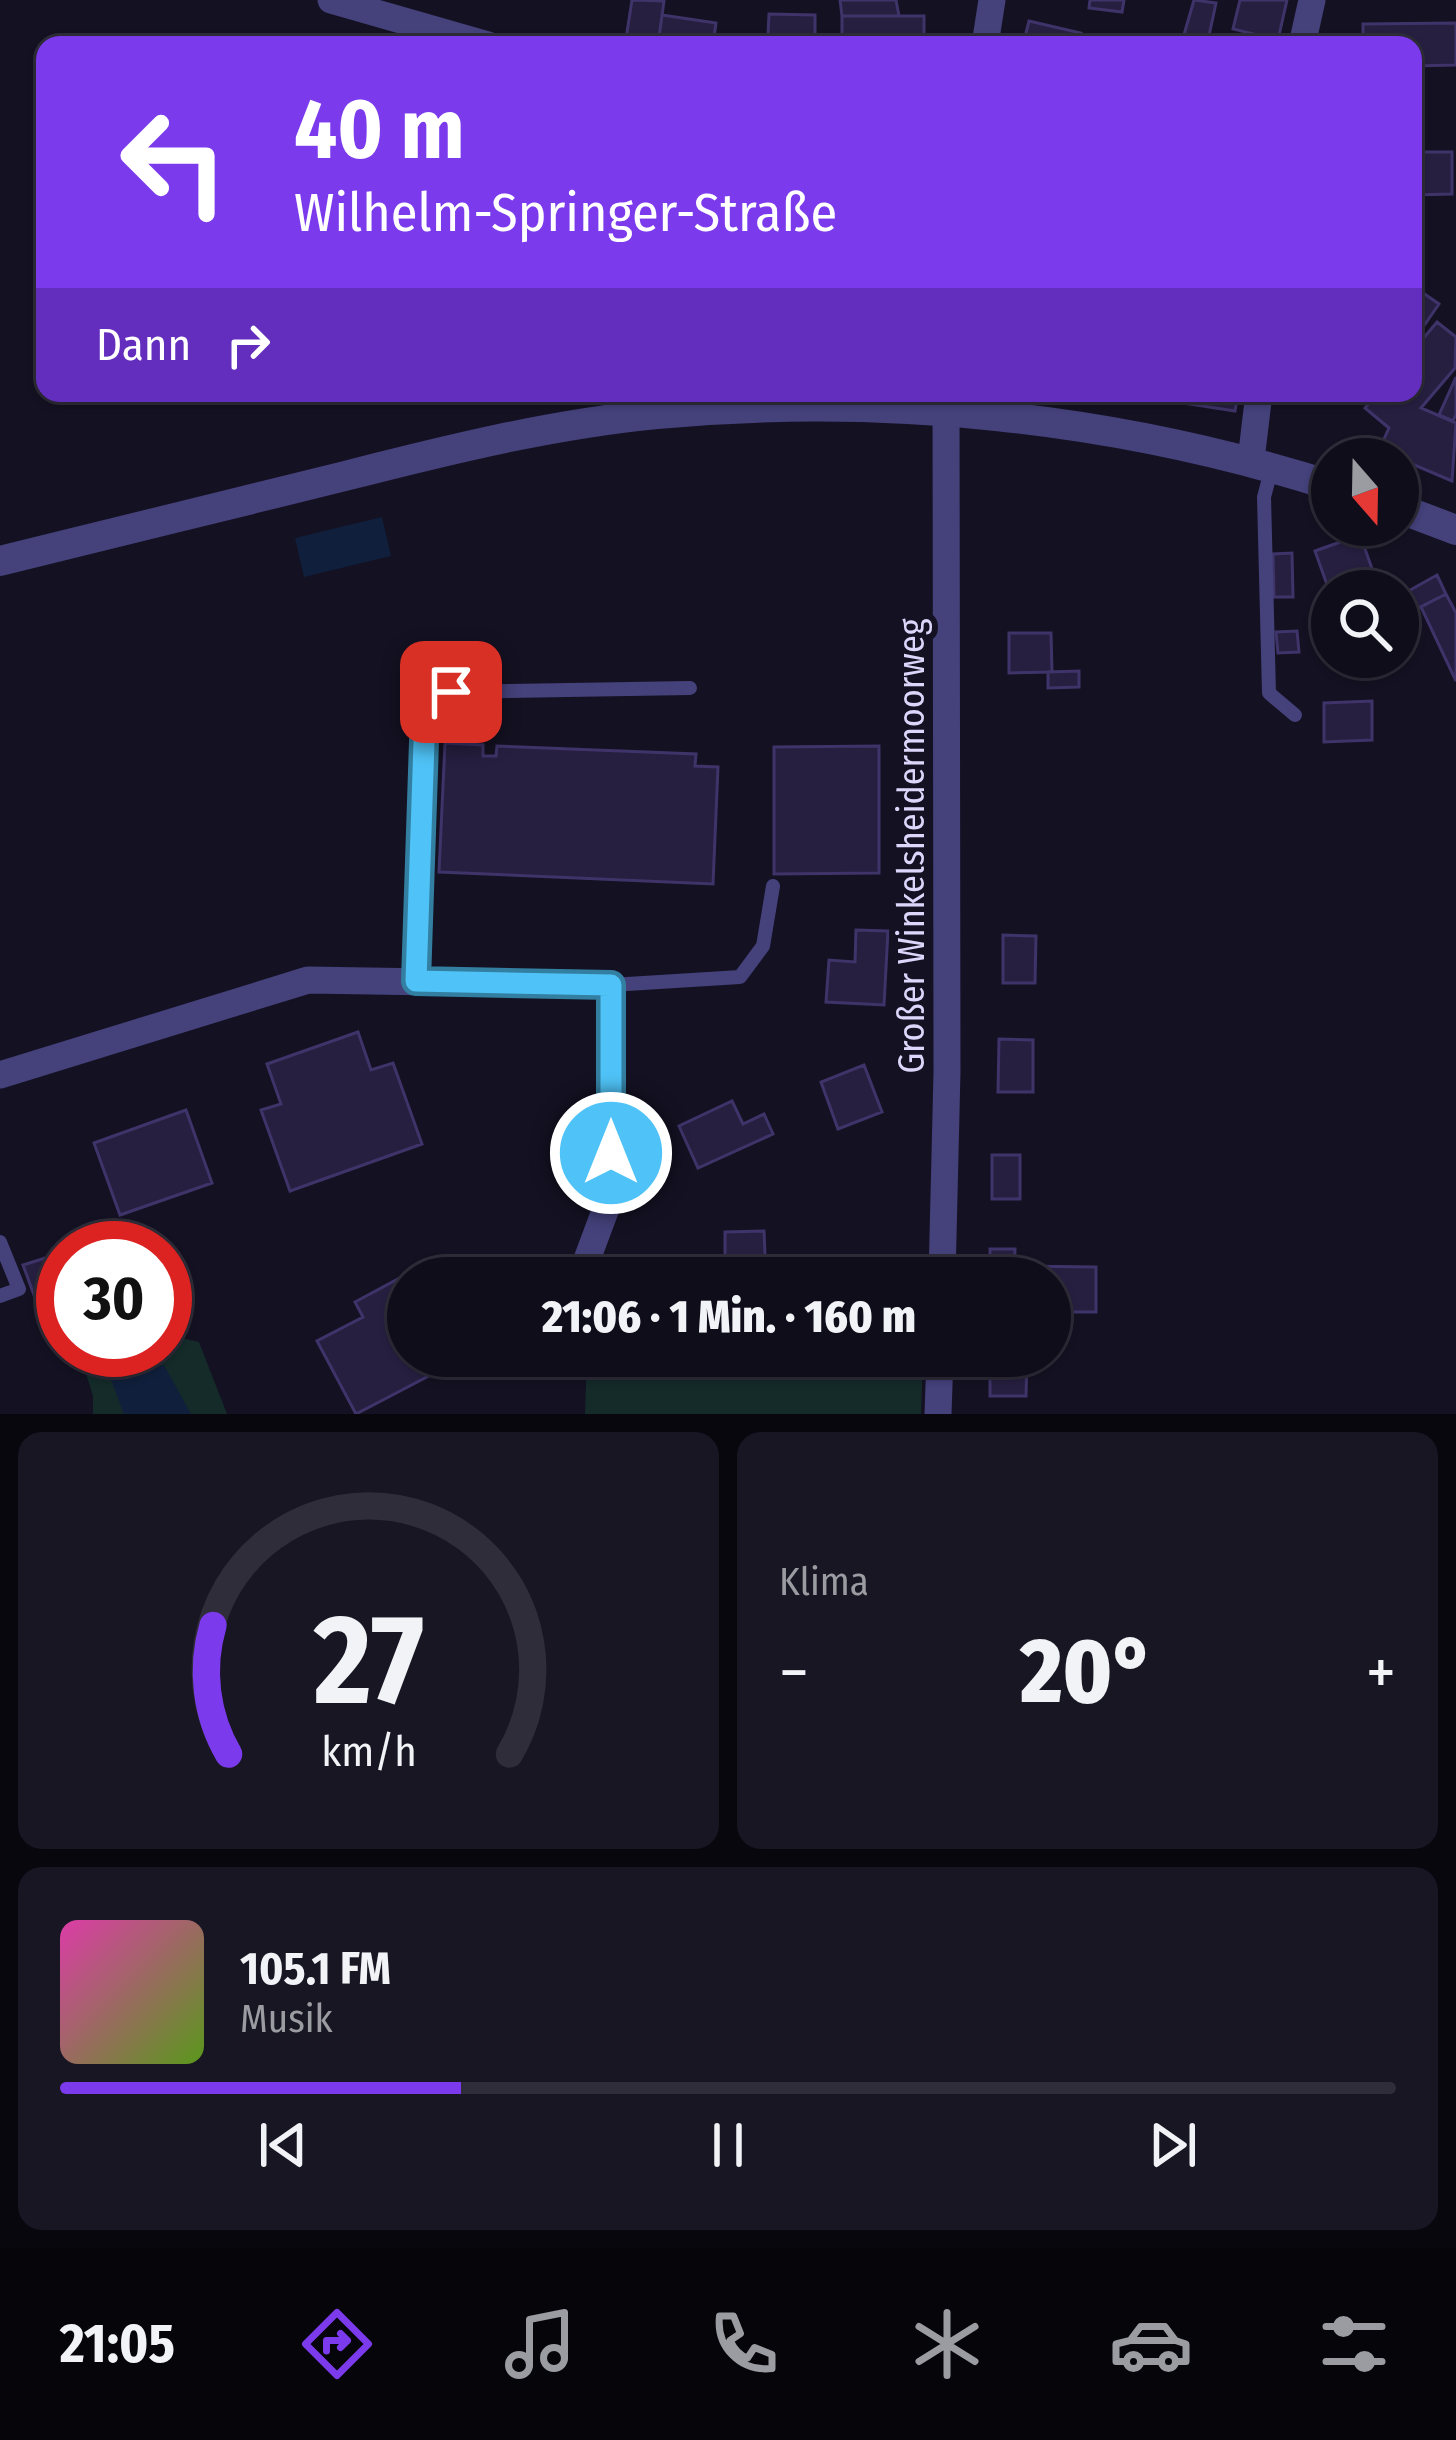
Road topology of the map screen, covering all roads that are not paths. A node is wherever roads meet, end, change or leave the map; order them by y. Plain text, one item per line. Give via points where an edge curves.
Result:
1 (332, 0) edge
2 (992, 0) edge
3 (1312, 0) edge
4 (457, 36) edge
5 (986, 36) edge
6 (1304, 36) edge
7 (1259, 402) edge
8 (946, 403) edge
9 (1261, 464) junction
10 (1311, 479) edge
11 (1419, 516) edge
12 (1456, 530) edge
13 (0, 561) edge
14 (690, 688) dead end
15 (1295, 715) dead end
16 (773, 886) dead end
17 (416, 981) junction
18 (611, 985) junction
19 (0, 1075) edge
20 (0, 1242) edge
21 (588, 1257) edge
22 (943, 1257) edge
23 (0, 1296) edge
24 (939, 1377) edge
25 (938, 1414) edge

1 - 4 street
2 - 5 street
3 - 6 street
7 - 9 street
8 - 9 street
8 - 13 street via 654,414 540,432
8 - 22 street, Großer Winkelsheidermoorweg
9 - 10 street
9 - 15 lane via 1269,693
11 - 12 street
14 - 17 lane via 451,692 425,712
16 - 18 lane via 763,946 740,976
17 - 18 street
17 - 19 street via 308,980
18 - 21 street via 611,1195
20 - 23 lane via 19,1289
24 - 25 street

